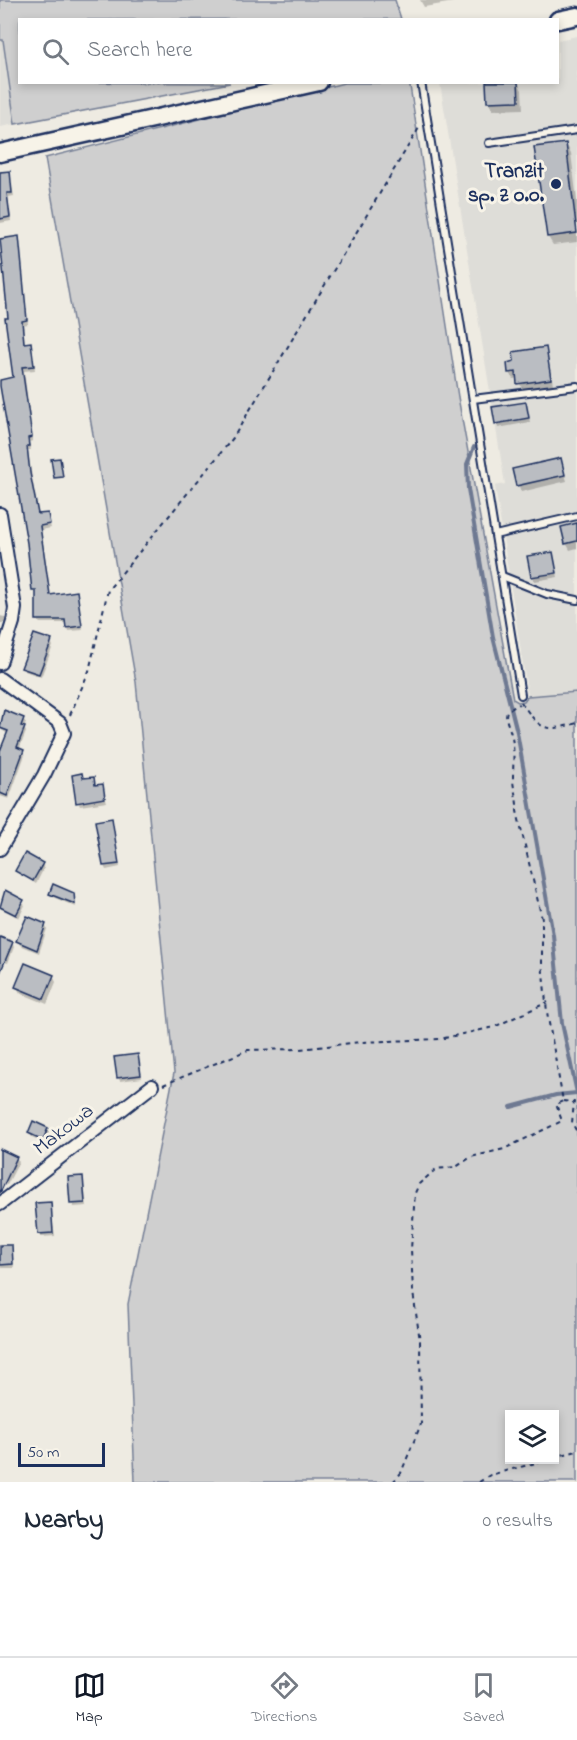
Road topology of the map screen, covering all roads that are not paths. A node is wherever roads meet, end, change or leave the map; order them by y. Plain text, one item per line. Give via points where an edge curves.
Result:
1 (577, 16) edge
2 (559, 20) edge
3 (262, 84) edge
4 (310, 84) edge
5 (421, 84) edge
6 (577, 130) edge
7 (0, 142) edge
8 (489, 143) dead end
9 (0, 153) edge
10 (577, 386) edge
11 (472, 399) junction
12 (0, 514) edge
13 (577, 516) edge
14 (495, 535) junction
15 (502, 576) junction
16 (577, 600) edge
17 (0, 663) edge
18 (0, 679) edge
19 (521, 698) road end
20 (0, 849) edge
21 (152, 1086) road end
22 (0, 1204) edge

1 - 2 street
3 - 7 street
4 - 9 street
5 - 11 lane
6 - 8 lane
10 - 11 lane
11 - 14 lane
12 - 17 street via 15,608
13 - 14 lane
14 - 15 lane
15 - 16 lane via 547,594
15 - 19 lane
18 - 20 street via 64,729 51,763
21 - 22 street, Makowa

